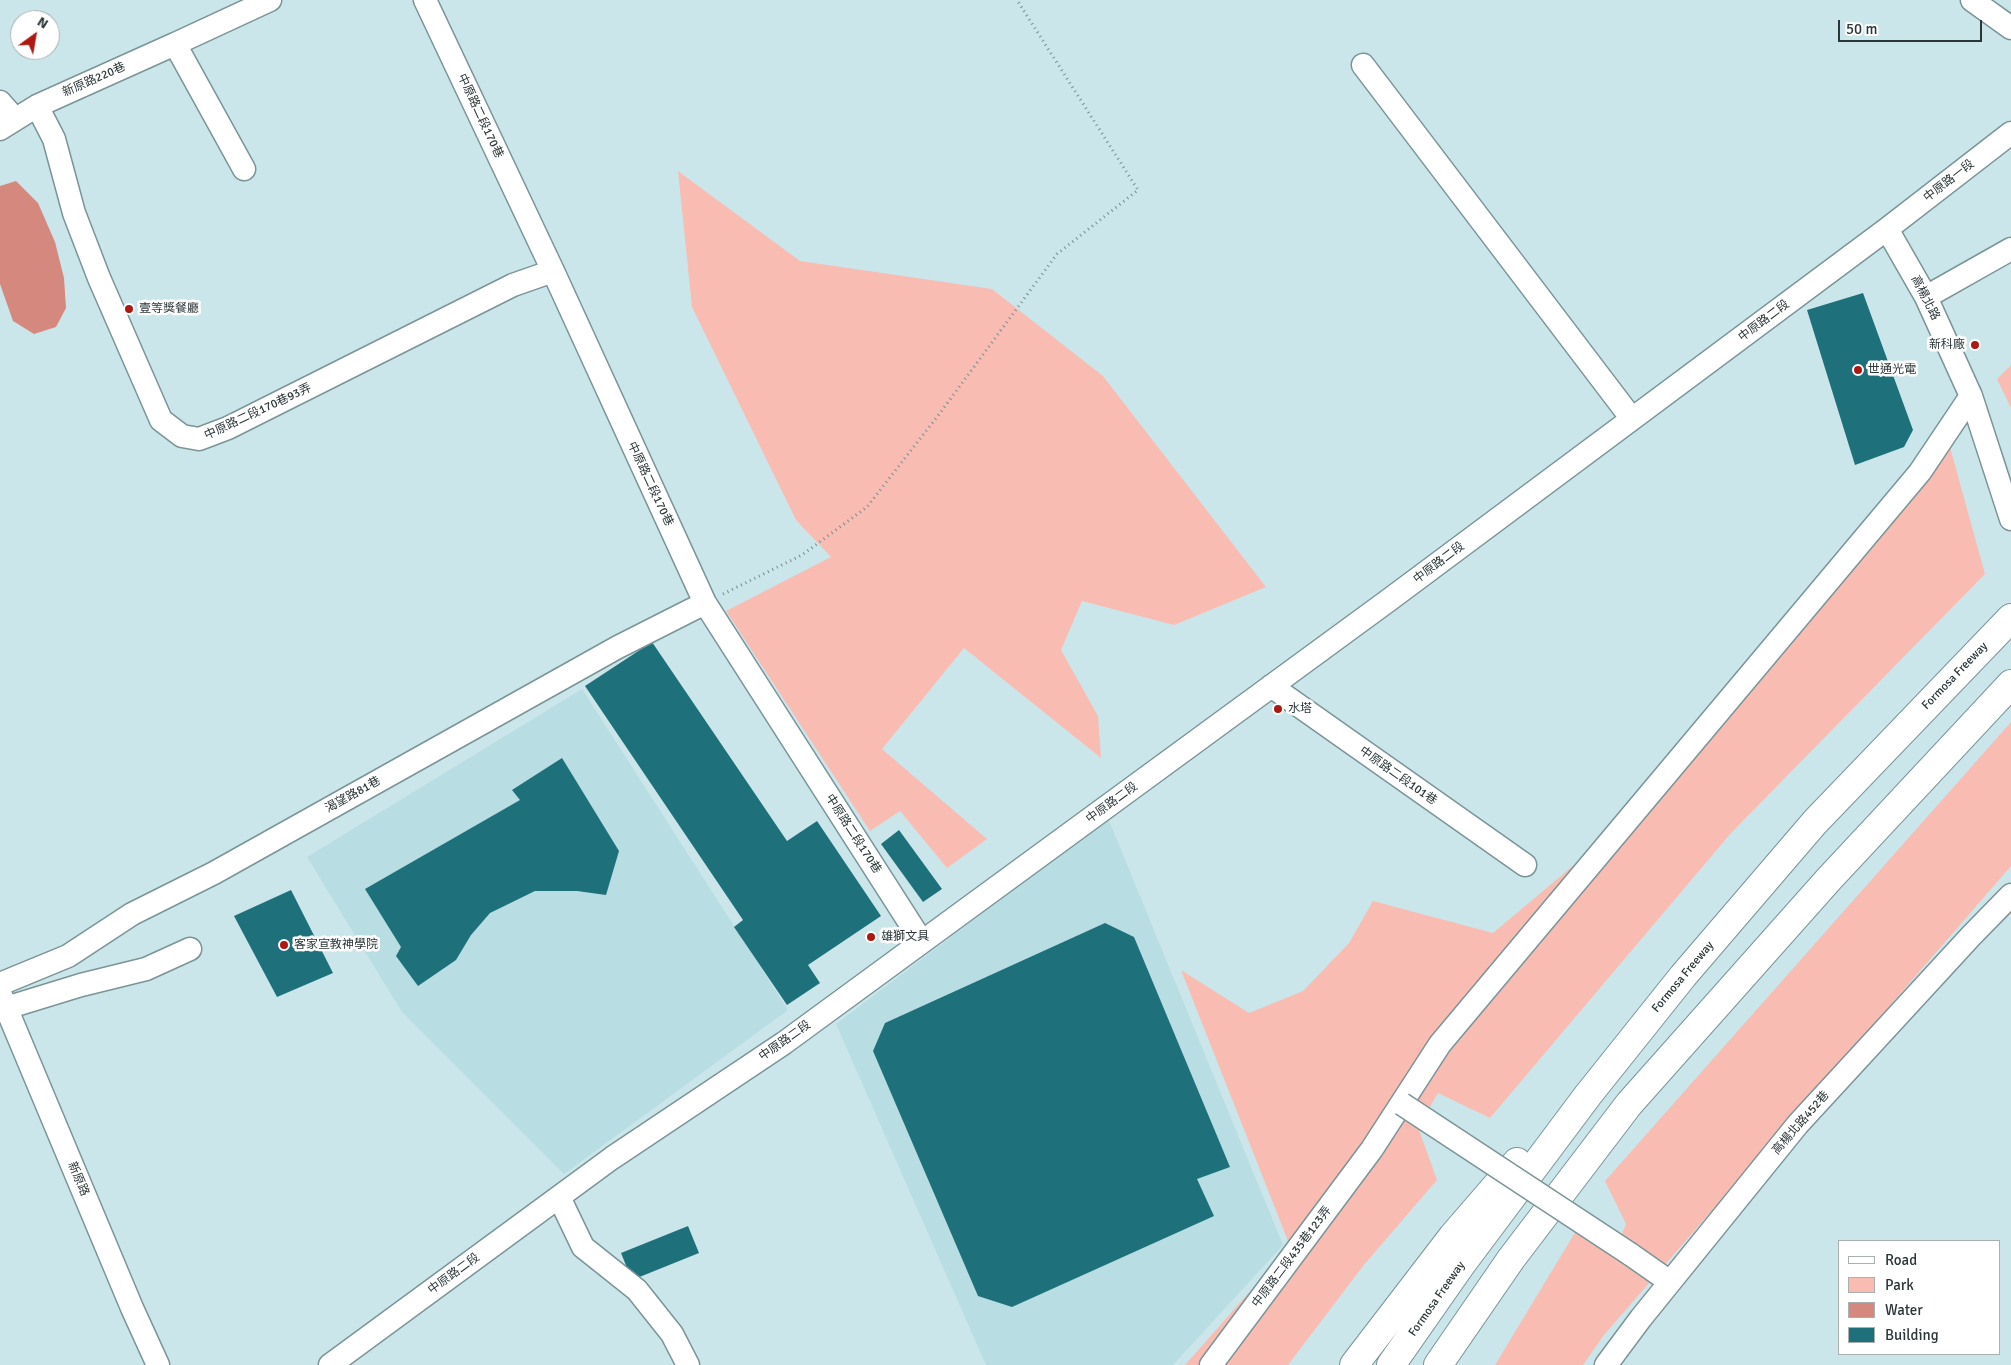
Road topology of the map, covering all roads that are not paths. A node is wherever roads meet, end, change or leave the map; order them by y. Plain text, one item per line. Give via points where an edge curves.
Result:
1 (270, 0) edge
2 (425, 0) edge
3 (1972, 0) edge
4 (2011, 28) edge
5 (175, 44) junction
6 (1363, 65) dead end
7 (0, 102) edge
8 (37, 106) junction
9 (7, 124) edge
10 (2011, 133) edge
11 (244, 169) dead end
12 (1887, 229) junction
13 (2011, 249) edge
14 (553, 271) junction
15 (1926, 297) junction
16 (1971, 396) junction
17 (1632, 419) junction
18 (2011, 519) edge
19 (705, 603) junction
20 (2011, 618) edge
21 (2011, 684) edge
22 (1271, 686) junction
23 (1525, 865) dead end
24 (2011, 895) edge
25 (922, 942) junction
26 (190, 949) dead end
27 (1683, 976) junction
28 (0, 984) edge
29 (3, 1000) edge
30 (1402, 1104) junction
31 (559, 1197) junction
32 (1670, 1282) junction
33 (158, 1365) edge
34 (330, 1365) edge
35 (688, 1365) edge
36 (1211, 1365) edge
37 (1354, 1365) edge
38 (1391, 1365) edge
39 (1438, 1365) edge
40 (1606, 1365) edge

1 - 5 street, 新原路220巷
2 - 14 street, 中原路二段170巷
3 - 4 street
5 - 8 street, 新原路220巷
5 - 11 street
6 - 17 street
7 - 9 street, 新原路220巷
8 - 9 street, 新原路220巷
8 - 14 street, 中原路二段170巷93弄 via 54,138 74,213 88,250 161,420 182,436 199,439 228,428 513,285
10 - 12 street, 中原路一段
12 - 15 street, 高楊北路
12 - 17 street, 中原路二段
13 - 15 street
14 - 19 street, 中原路二段170巷
15 - 16 street, 高楊北路
16 - 18 street, 高楊北路
16 - 30 street, 中原路二段435巷123弄 via 1920,472 1440,1044
17 - 22 street, 中原路二段
19 - 25 street, 中原路二段170巷
19 - 28 street, 渴望路81巷 via 618,647 214,872 132,914 68,956
20 - 27 highway, Formosa Freeway via 1815,822
21 - 39 highway via 1829,879 1629,1104 1511,1260
22 - 23 street, 中原路二段101巷
22 - 25 street, 中原路二段
24 - 32 street, 高楊北路452巷 via 1798,1124
25 - 31 street, 中原路二段 via 784,1043
26 - 29 street via 146,970
27 - 37 highway via 1453,1236
27 - 38 highway, Formosa Freeway via 1582,1103
29 - 33 street, 新原路
30 - 32 street, bridge
30 - 36 street, 中原路二段435巷123弄
31 - 34 street, 中原路二段
31 - 35 street via 583,1247 637,1290 672,1334
32 - 40 street, 高楊北路452巷

